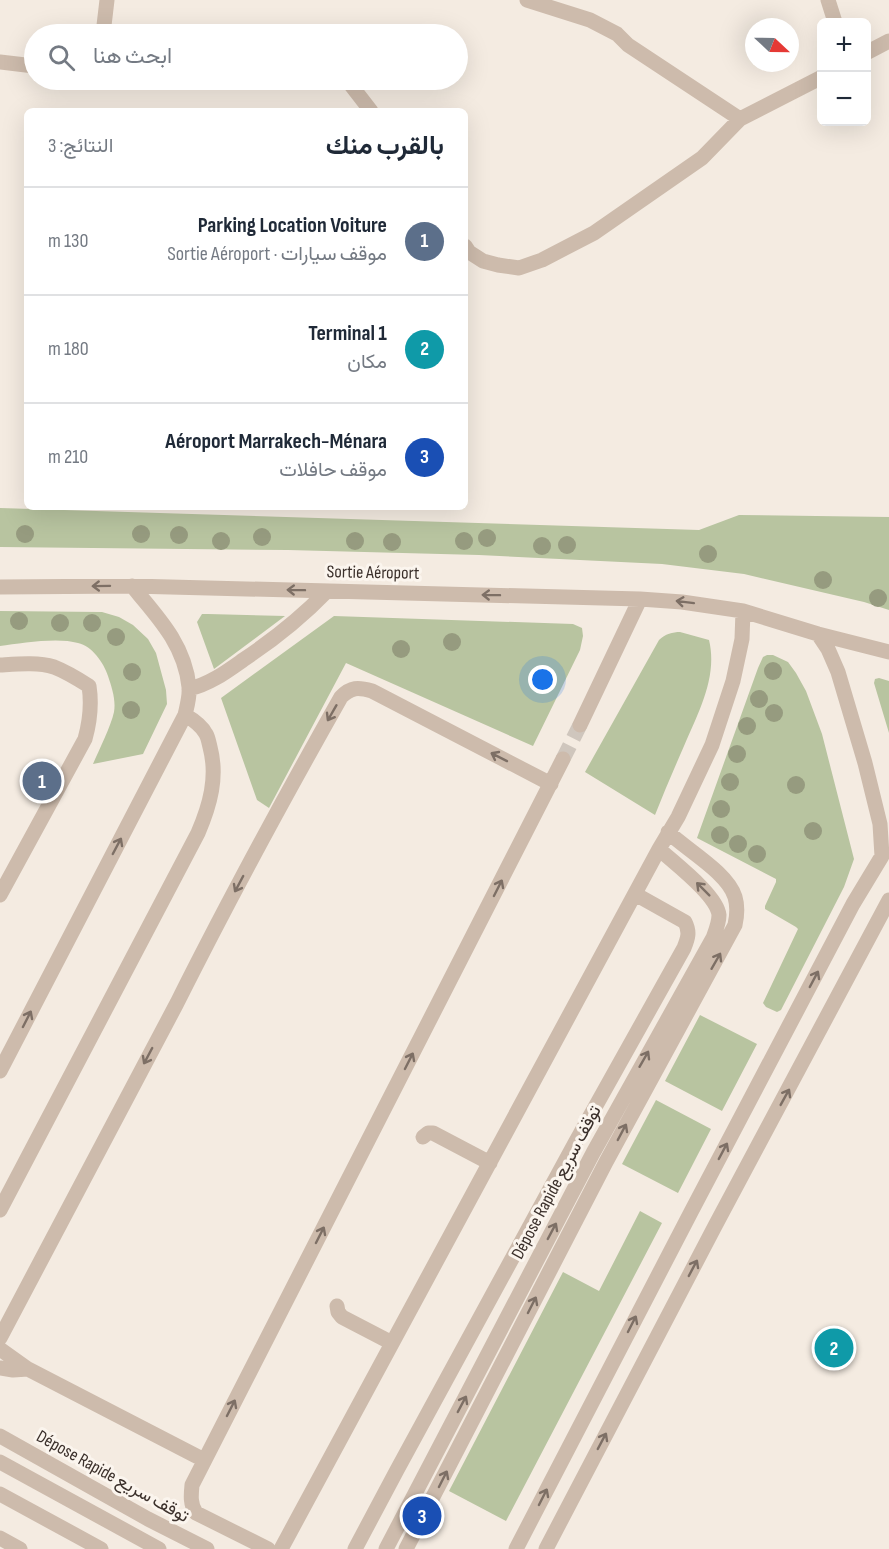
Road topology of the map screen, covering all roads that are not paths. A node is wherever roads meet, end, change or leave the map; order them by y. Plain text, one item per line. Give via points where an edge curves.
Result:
1 (107, 0) edge
2 (527, 0) edge
3 (828, 0) edge
4 (834, 18) edge
5 (104, 24) edge
6 (889, 41) edge
7 (871, 51) edge
8 (0, 62) edge
9 (24, 65) edge
10 (817, 80) edge
11 (355, 90) edge
12 (369, 108) edge
13 (740, 119) junction
14 (468, 250) edge
15 (132, 586) junction
16 (0, 587) edge
17 (327, 591) junction
18 (640, 599) junction
19 (743, 611) junction
20 (818, 634) junction
21 (889, 652) edge
22 (0, 665) edge
23 (189, 689) junction
24 (185, 715) junction
25 (580, 725) tunnel mouth
26 (563, 759) tunnel mouth
27 (551, 784) junction
28 (668, 832) junction
29 (659, 849) junction
30 (886, 859) edge
31 (635, 894) junction
32 (0, 896) edge
33 (889, 900) edge
34 (0, 1071) edge
35 (423, 1137) dead end
36 (490, 1163) junction
37 (0, 1210) edge
38 (337, 1306) dead end
39 (0, 1338) edge
40 (392, 1343) junction
41 (0, 1349) edge
42 (0, 1368) edge
43 (28, 1369) junction
44 (0, 1436) edge
45 (204, 1460) junction
46 (0, 1462) edge
47 (0, 1494) edge
48 (0, 1538) edge
49 (20, 1549) edge
50 (101, 1549) edge
51 (159, 1549) edge
52 (207, 1549) edge
53 (268, 1549) edge
54 (281, 1549) edge
55 (355, 1549) edge
56 (386, 1549) edge
57 (406, 1549) edge
58 (516, 1549) edge
59 (546, 1549) edge

1 - 5 street
2 - 13 street via 590,20 617,34
3 - 4 street
6 - 7 street
8 - 9 street
10 - 13 street
11 - 12 street
13 - 14 street via 702,158 594,233 542,260 519,268 483,261
15 -> 16 street, Sortie Aéroport
17 -> 15 street, Sortie Aéroport
15 - 23 street via 173,638
18 -> 17 street, Sortie Aéroport
17 - 23 street via 306,613 252,654 217,678
19 -> 18 street, Sortie Aéroport
18 - 25 street
19 - 20 street, Sortie Aéroport
19 - 28 street via 733,681 712,745
20 - 21 street, Sortie Aéroport
20 - 30 street via 838,672 849,706
22 - 32 street via 52,667 89,686 91,702 85,739
23 - 24 street
34 -> 24 street
24 - 37 street via 206,733 214,761 207,812
26 - 27 street
27 -> 39 street via 372,691 355,689 341,697
45 -> 27 street
28 - 29 street
57 -> 28 street via 606,1162 735,926 737,905 730,885
29 - 31 street
56 -> 29 street, Dépose Rapide توقف سريع via 593,1153 718,926 715,902
58 -> 30 street via 853,904
31 - 36 street
31 - 55 street via 686,922 689,936 684,948
59 -> 33 street
35 - 36 street via 433,1133
36 - 40 street
38 - 40 street via 342,1317
40 - 54 street
41 - 43 street
42 - 43 street
43 - 45 street
44 - 52 street, Dépose Rapide توقف سريع
45 - 53 street via 192,1485 192,1508
46 - 51 street
47 - 50 street
48 - 49 street

